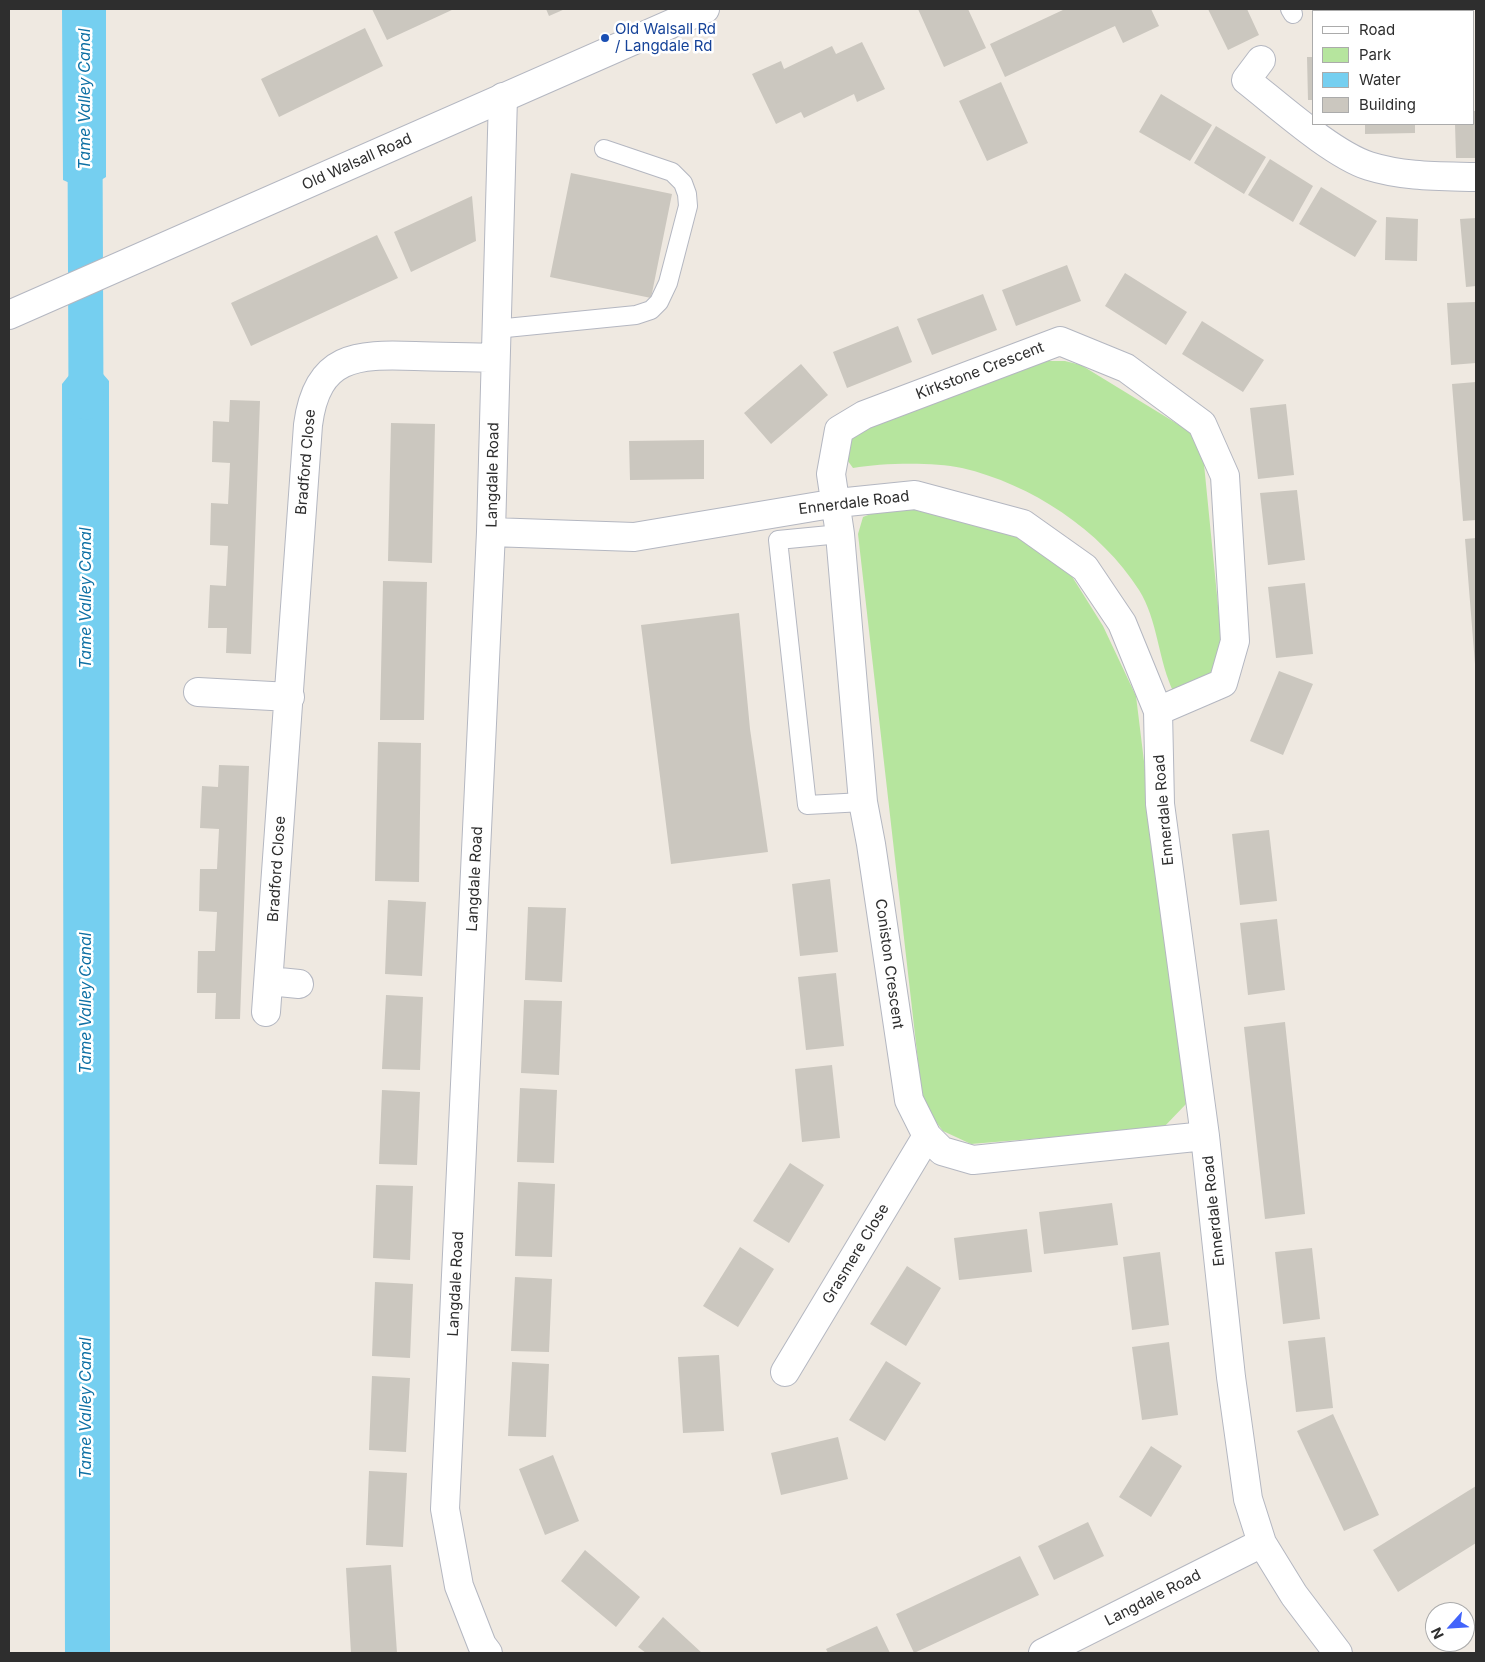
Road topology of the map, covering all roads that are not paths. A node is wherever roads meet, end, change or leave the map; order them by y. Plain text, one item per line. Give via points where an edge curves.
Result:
1 (705, 9) edge
2 (1261, 60) dead end
3 (503, 97) junction
4 (604, 149) dead end
5 (1476, 178) edge
6 (9, 315) edge
7 (496, 329) junction
8 (495, 358) junction
9 (837, 503) junction
10 (491, 532) junction
11 (840, 534) junction
12 (198, 692) dead end
13 (290, 698) junction
14 (1158, 711) junction
15 (863, 802) junction
16 (269, 981) junction
17 (299, 984) dead end
18 (266, 1012) dead end
19 (927, 1136) junction
20 (1206, 1136) junction
21 (785, 1372) dead end
22 (1262, 1543) junction
23 (488, 1653) edge
24 (1043, 1653) edge
25 (1338, 1653) edge

1 - 3 street, Old Walsall Road
2 - 5 street via 1246,80 1333,147 1368,166 1409,176
3 - 6 street, Old Walsall Road
3 - 7 street, Langdale Road
4 - 7 lane via 672,172 683,183 688,206 668,283 658,302 651,310 636,315
7 - 8 street, Langdale Road
8 - 10 street, Langdale Road
8 - 13 street, Bradford Close via 361,356 340,364 316,390 308,425
9 - 10 street, Ennerdale Road via 634,537
9 - 11 street, Coniston Crescent
9 - 14 street, Ennerdale Road via 915,495 1023,524 1085,568 1122,623
9 - 14 street, Kirkstone Crescent via 831,474 839,430 864,415 1060,341 1126,368 1202,424 1225,476 1236,641 1223,683
10 - 23 street, Langdale Road via 445,1509 459,1586
11 - 15 street, Coniston Crescent
11 - 15 lane via 778,540 807,805
12 - 13 street
13 - 16 street, Bradford Close
14 - 20 street, Ennerdale Road via 1160,804
15 - 19 street, Coniston Crescent via 909,1100
16 - 17 street
16 - 18 street, Bradford Close
19 - 20 street, Coniston Crescent via 942,1150 973,1160
19 - 21 street, Grasmere Close
20 - 22 street, Ennerdale Road via 1245,1480
22 - 24 street, Langdale Road
22 - 25 street, Ennerdale Road via 1294,1595

